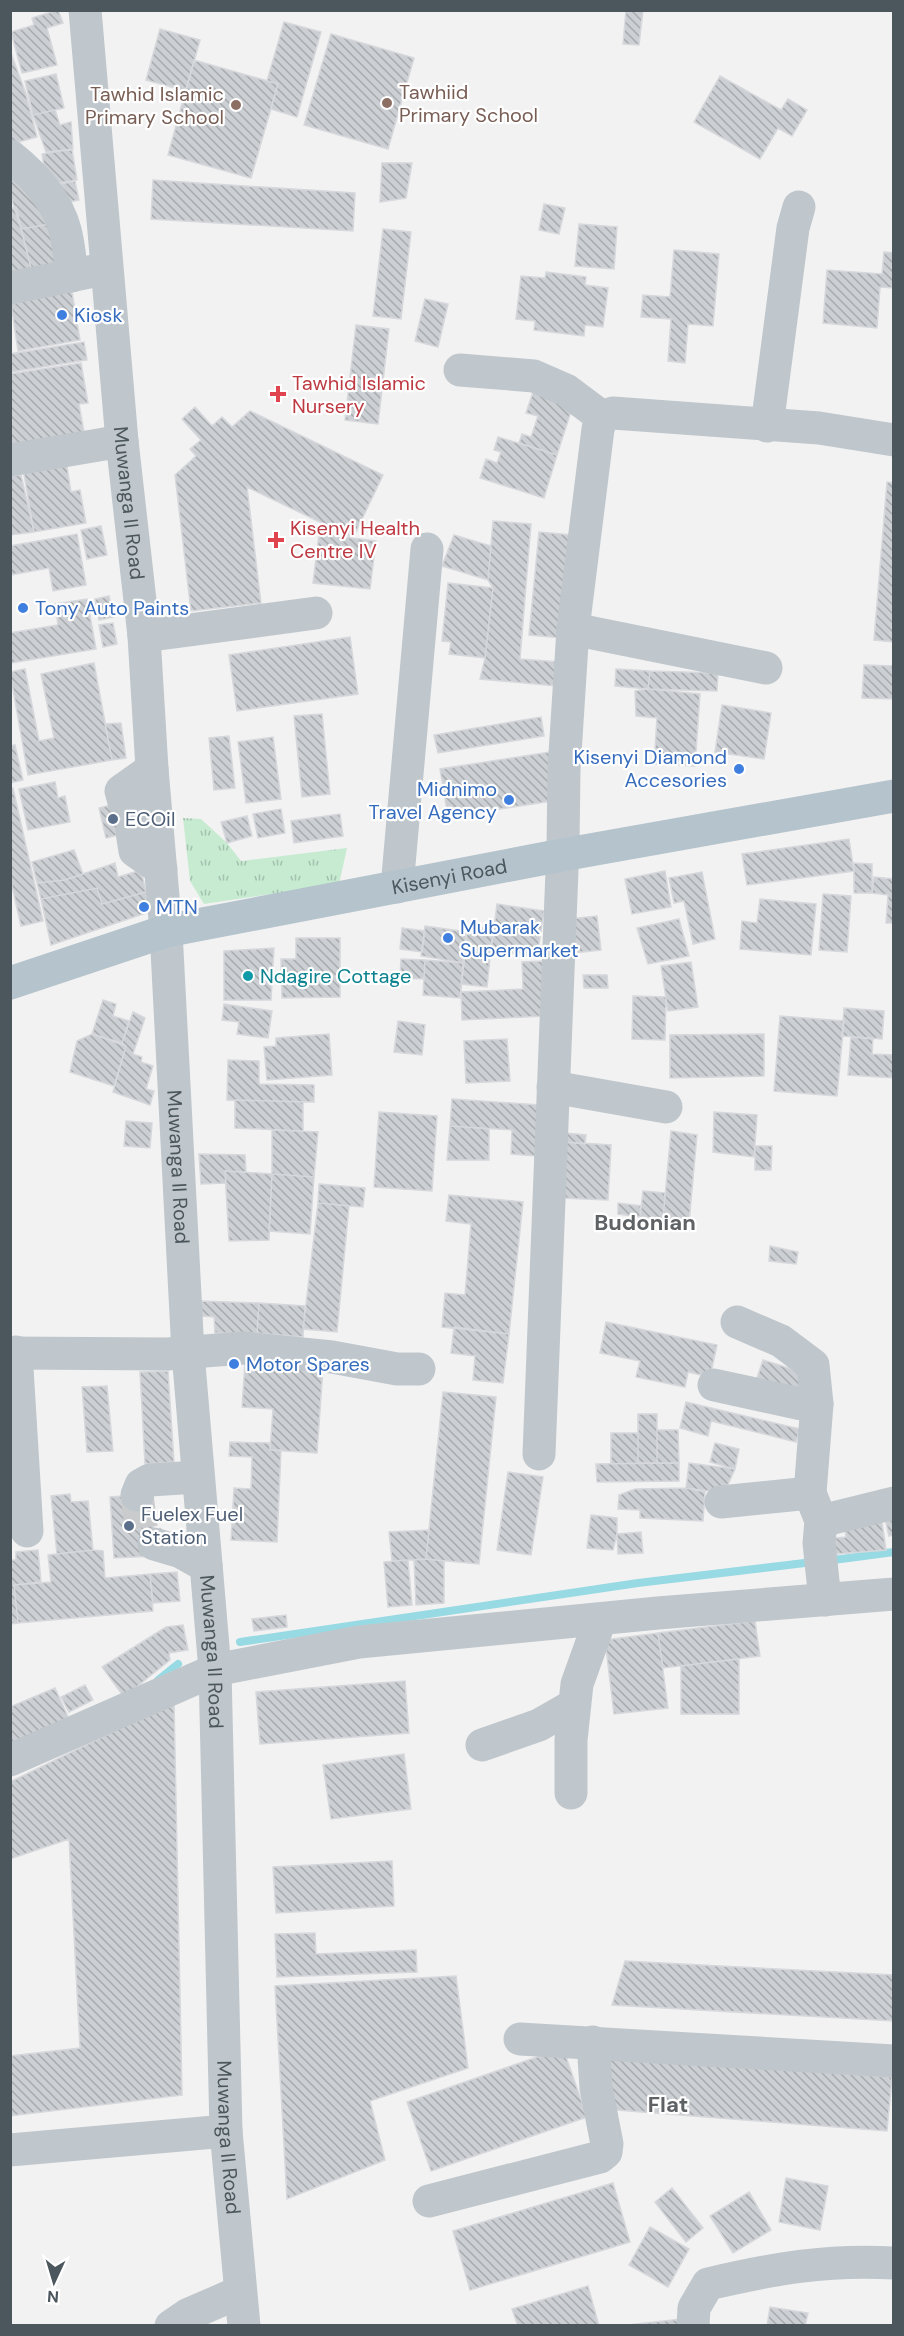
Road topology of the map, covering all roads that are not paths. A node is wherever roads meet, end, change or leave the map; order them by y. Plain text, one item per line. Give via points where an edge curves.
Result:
1 (85, 10) edge
2 (10, 156) edge
3 (799, 207) dead end
4 (108, 268) junction
5 (72, 276) junction
6 (10, 288) edge
7 (460, 370) dead end
8 (602, 417) junction
9 (767, 426) junction
10 (894, 440) edge
11 (122, 441) junction
12 (10, 460) edge
13 (428, 549) dead end
14 (316, 613) dead end
15 (573, 629) junction
16 (144, 636) junction
17 (766, 668) dead end
18 (152, 769) junction
19 (894, 796) edge
20 (563, 850) junction
21 (161, 868) junction
22 (397, 887) junction
23 (166, 931) junction
24 (10, 983) edge
25 (553, 1087) junction
26 (666, 1107) dead end
27 (737, 1322) dead end
28 (13, 1352) edge
29 (188, 1353) junction
30 (419, 1369) dead end
31 (714, 1385) dead end
32 (817, 1404) junction
33 (538, 1454) dead end
34 (198, 1478) junction
35 (137, 1495) dead end
36 (721, 1502) dead end
37 (894, 1503) edge
38 (816, 1519) junction
39 (27, 1531) dead end
40 (154, 1544) tunnel mouth
41 (206, 1566) junction
42 (824, 1591) junction
43 (894, 1594) edge
44 (600, 1620) junction
45 (215, 1670) junction
46 (574, 1705) junction
47 (482, 1745) dead end
48 (10, 1760) edge
49 (571, 1793) dead end
50 (520, 2039) dead end
51 (593, 2042) junction
52 (894, 2061) edge
53 (226, 2131) junction
54 (10, 2150) edge
55 (429, 2201) dead end
56 (894, 2263) edge
57 (240, 2292) junction
58 (171, 2325) edge
59 (244, 2325) edge
60 (693, 2325) edge

1 - 4 street, Muwanga II Road
2 - 5 street via 43,187 55,208 65,229
3 - 9 street
4 - 5 street
4 - 11 street, Muwanga II Road
5 - 6 street
7 - 8 street via 534,376 566,390
8 - 9 street via 613,412
8 - 15 street
9 - 10 street via 819,428
11 - 12 street
11 - 16 street, Muwanga II Road
13 - 22 street
14 - 16 street
15 - 17 street
15 - 20 street
16 - 18 street, Muwanga II Road
18 - 21 street, Muwanga II Road
18 - 21 street via 121,791 135,851
19 - 20 main road, Kisenyi Road
20 - 22 main road, Kisenyi Road
20 - 25 street
21 - 23 street, Muwanga II Road
22 - 23 main road, Kisenyi Road
23 - 24 main road, Kisenyi Road
23 - 29 street, Muwanga II Road
25 - 26 street
25 - 33 street
27 - 32 street via 781,1341 813,1365
28 - 29 street
28 - 39 street
29 - 30 street via 243,1348 274,1350
29 - 34 street, Muwanga II Road
31 - 32 street
32 - 38 street
34 - 35 street via 150,1480 141,1485
34 - 41 street, Muwanga II Road
36 - 38 street
37 - 38 street
38 - 42 street
40 - 41 street via 181,1552
41 - 45 street, Muwanga II Road
42 - 43 street
42 - 44 street
44 - 45 street via 359,1642
44 - 46 street via 577,1684
45 - 48 street
45 - 53 street, Muwanga II Road
46 - 47 street via 539,1725
46 - 49 street
50 - 51 street
51 - 52 street
51 - 55 street via 606,2152 600,2157
53 - 54 street
53 - 57 street, Muwanga II Road
56 - 60 street via 855,2261 777,2268 708,2284 694,2308
57 - 58 street
57 - 59 street, Muwanga II Road

